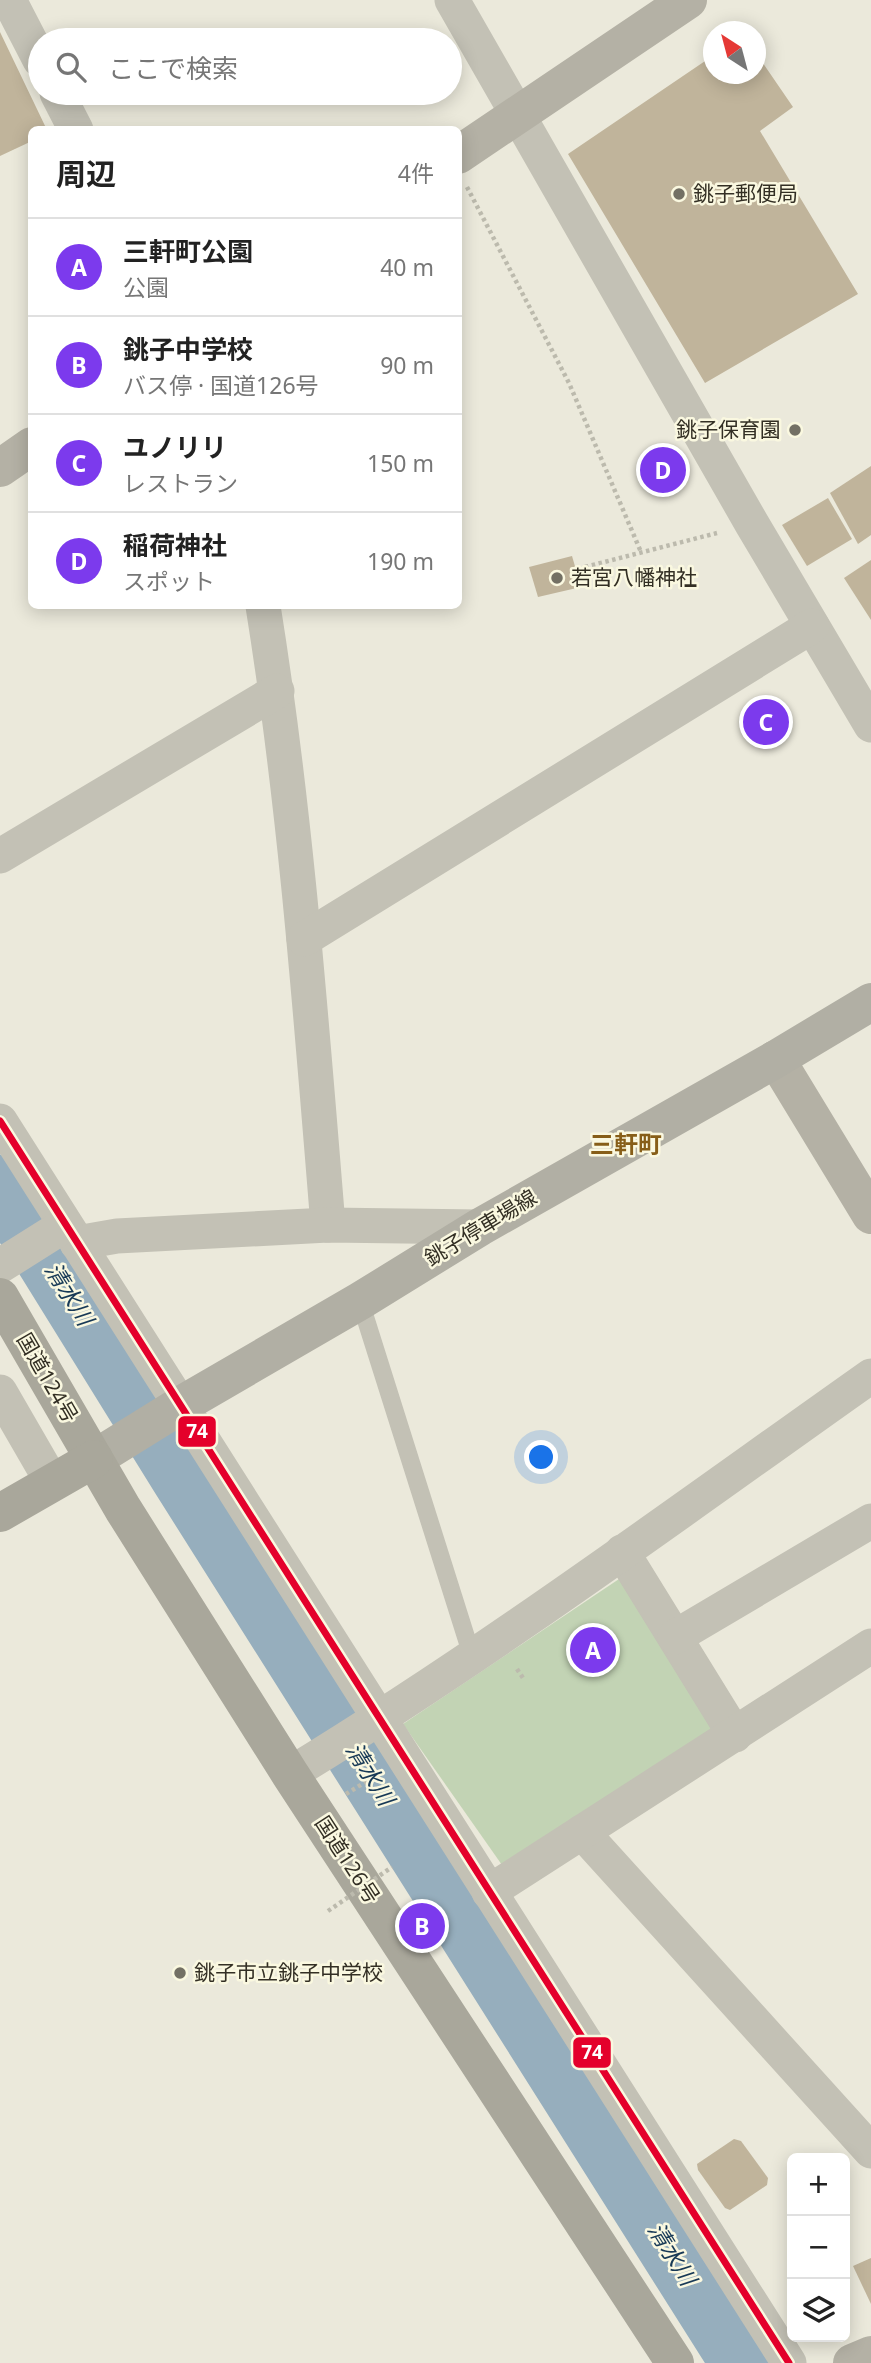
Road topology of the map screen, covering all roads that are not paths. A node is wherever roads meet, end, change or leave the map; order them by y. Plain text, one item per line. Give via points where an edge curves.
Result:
1 (9, 0) edge
2 (452, 0) edge
3 (688, 0) edge
4 (28, 37) edge
5 (63, 105) edge
6 (518, 114) junction
7 (74, 126) edge
8 (462, 169) edge
9 (28, 449) edge
10 (0, 468) edge
11 (263, 609) edge
12 (812, 626) junction
13 (277, 691) junction
14 (871, 724) edge
15 (0, 856) edge
16 (304, 939) junction
17 (871, 1002) edge
18 (776, 1059) junction
19 (0, 1121) edge
20 (871, 1215) edge
21 (328, 1225) junction
22 (480, 1227) junction
23 (71, 1234) junction
24 (0, 1266) edge
25 (0, 1297) edge
26 (360, 1301) junction
27 (871, 1376) edge
28 (0, 1392) edge
29 (181, 1405) junction
30 (94, 1459) junction
31 (52, 1482) junction
32 (0, 1513) edge
33 (871, 1521) edge
34 (622, 1552) junction
35 (675, 1637) junction
36 (871, 1646) edge
37 (472, 1656) junction
38 (380, 1718) junction
39 (735, 1735) junction
40 (306, 1764) junction
41 (582, 1832) junction
42 (489, 1892) junction
43 (871, 2151) edge
44 (871, 2355) edge
45 (675, 2363) edge
46 (789, 2363) edge
47 (852, 2363) edge

1 - 4 street
2 - 6 street
3 - 6 street
5 - 7 street
6 - 8 street
6 - 12 street
9 - 10 street
11 - 13 street
12 - 14 street
12 - 16 street
13 - 15 street
13 - 16 street
16 - 21 street
17 - 18 main road, 銚子停車場線
18 - 20 street
18 - 22 main road, 銚子停車場線
19 - 23 street
21 - 22 street
21 - 23 street via 117,1236
22 - 26 main road, 銚子停車場線
23 - 24 street
23 - 29 street
25 - 30 highway, 国道124号
26 - 29 main road, 銚子停車場線
26 - 37 lane
27 - 34 street
28 - 31 street
29 - 30 main road, 銚子停車場線
29 - 38 street
30 - 31 highway
30 - 40 highway, 国道126号
31 - 32 highway
33 - 35 street
34 - 35 street
34 - 37 street
35 - 39 street
36 - 39 street
37 - 38 street
38 - 40 street
38 - 42 street
39 - 41 street
40 - 45 highway, 国道126号
41 - 42 street
41 - 43 street
42 - 46 street
44 - 47 street

